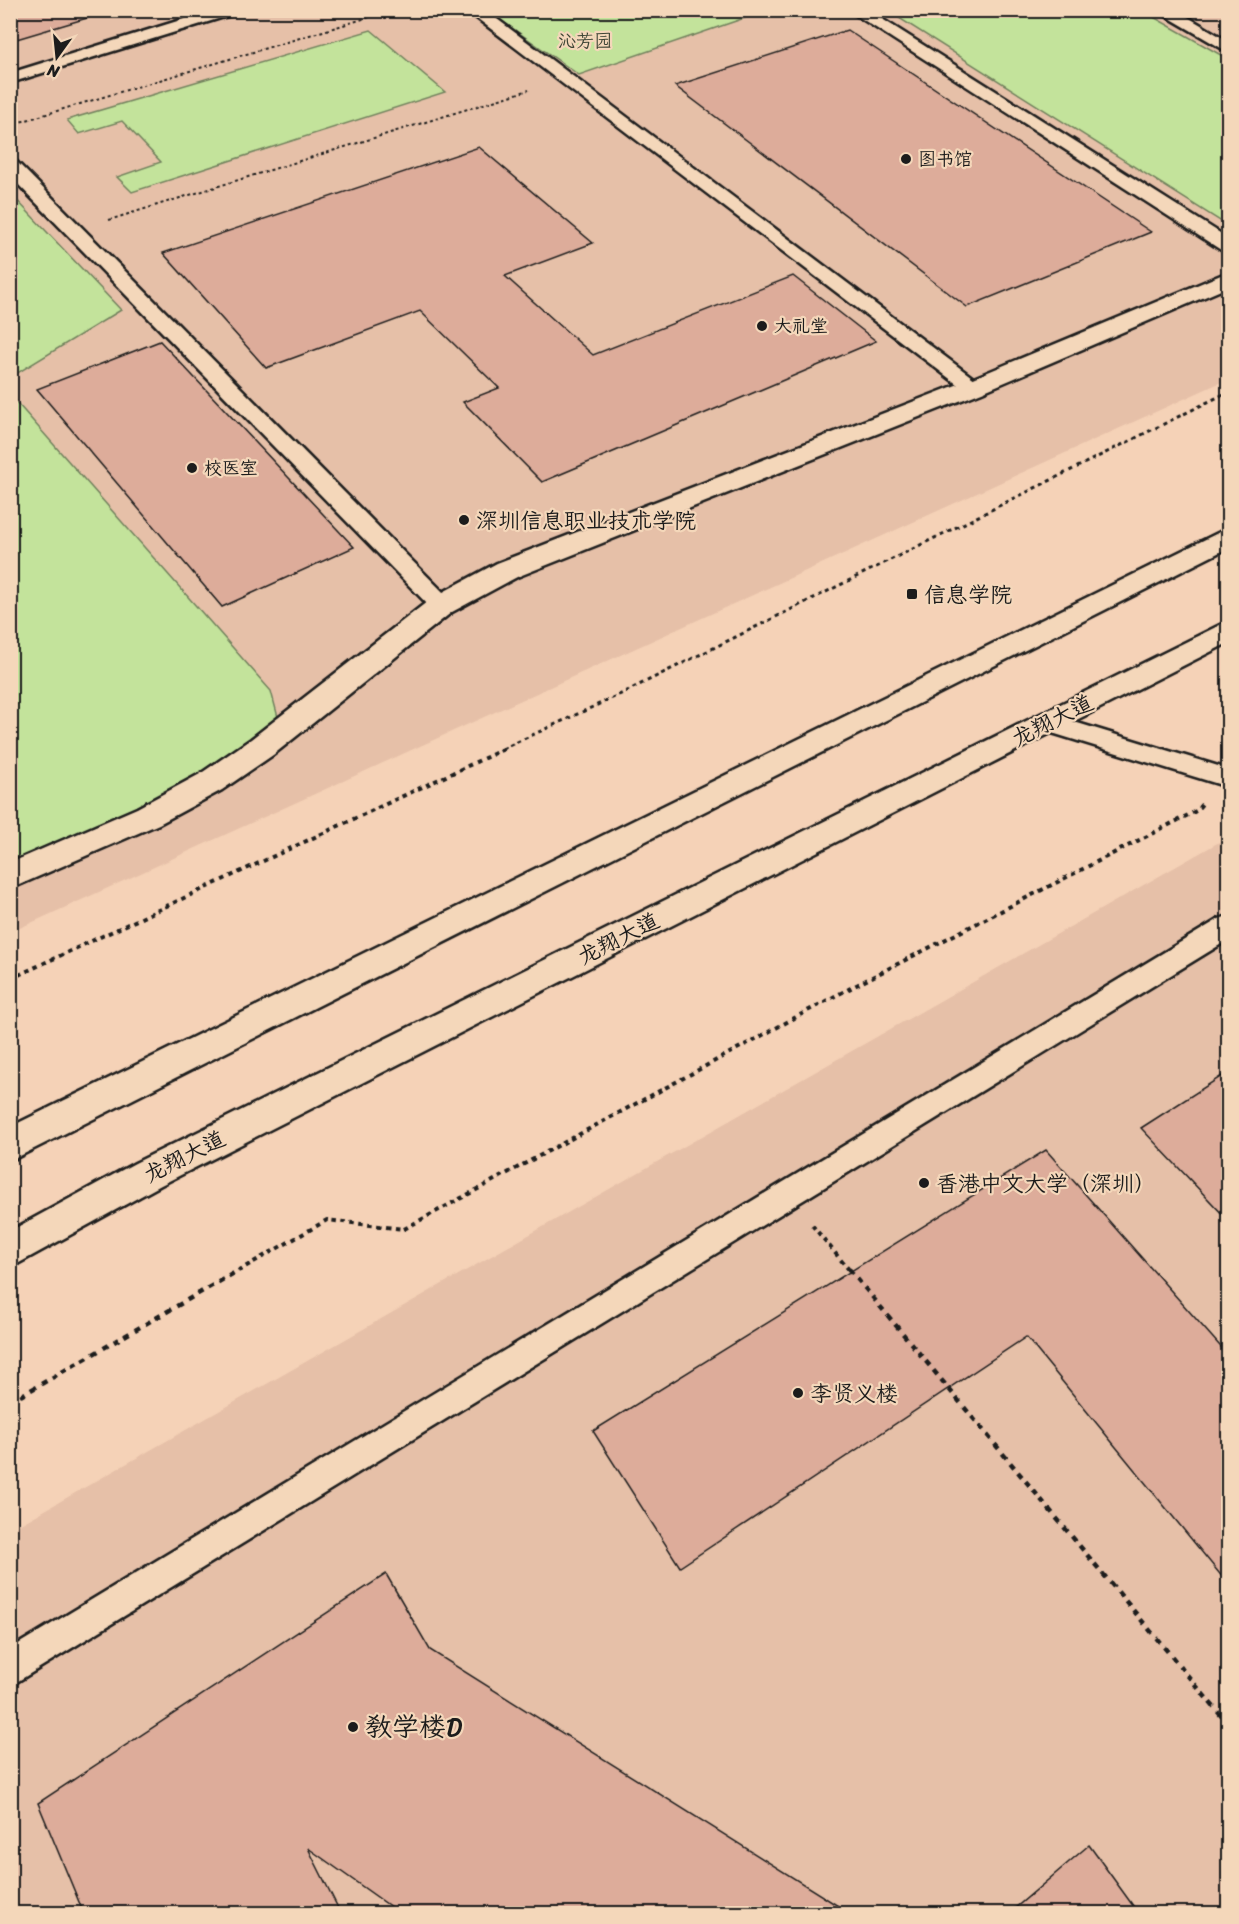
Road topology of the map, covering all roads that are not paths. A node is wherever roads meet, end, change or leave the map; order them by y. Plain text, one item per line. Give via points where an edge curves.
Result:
1 (231, 10) edge
2 (474, 10) edge
3 (856, 10) edge
4 (1164, 10) edge
5 (1228, 47) edge
6 (10, 78) edge
7 (10, 165) edge
8 (1228, 246) edge
9 (1228, 279) edge
10 (973, 387) junction
11 (1228, 537) edge
12 (442, 605) junction
13 (1228, 631) edge
14 (1048, 723) junction
15 (1227, 778) edge
16 (10, 877) edge
17 (1228, 927) edge
18 (10, 1145) edge
19 (10, 1251) edge
20 (10, 1669) edge

1 - 6 lane
2 - 10 lane
3 - 8 lane
4 - 5 lane
7 - 12 lane
9 - 10 main road
10 - 12 main road via 507,570
11 - 18 main road
12 - 16 main road via 211,782 148,816
13 - 14 main road, 龙翔大道
14 - 15 lane
14 - 19 main road, 龙翔大道 via 148,1174
17 - 20 lane

